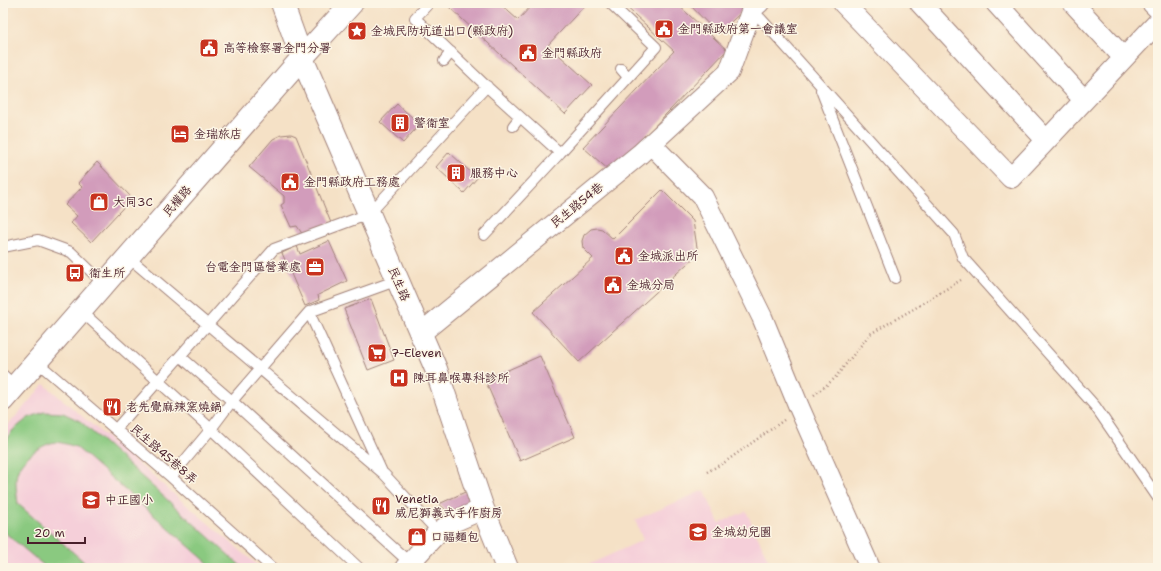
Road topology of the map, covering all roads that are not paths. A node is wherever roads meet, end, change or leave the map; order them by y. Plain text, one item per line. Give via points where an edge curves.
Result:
1 (282, 3) edge
2 (352, 3) edge
3 (429, 3) edge
4 (610, 3) edge
5 (843, 3) edge
6 (920, 3) edge
7 (996, 3) edge
8 (1073, 3) edge
9 (1152, 3) edge
10 (756, 6) edge
11 (1158, 9) edge
12 (1158, 22) edge
13 (451, 52) junction
14 (302, 58) junction
15 (1124, 58) junction
16 (444, 61) dead end
17 (621, 69) dead end
18 (628, 77) junction
19 (819, 84) junction
20 (487, 86) junction
21 (1084, 100) junction
22 (520, 117) junction
23 (512, 126) dead end
24 (1046, 140) junction
25 (651, 144) junction
26 (560, 153) junction
27 (369, 214) junction
28 (484, 235) dead end
29 (3, 247) edge
30 (128, 257) junction
31 (895, 278) dead end
32 (398, 280) junction
33 (104, 284) junction
34 (80, 312) junction
35 (309, 312) junction
36 (207, 325) junction
37 (421, 333) junction
38 (180, 356) junction
39 (37, 362) junction
40 (260, 369) junction
41 (158, 382) junction
42 (7, 387) edge
43 (232, 401) junction
44 (116, 429) junction
45 (211, 429) junction
46 (384, 474) junction
47 (171, 477) junction
48 (1158, 498) edge
49 (483, 509) junction
50 (438, 532) junction
51 (408, 565) edge
52 (272, 568) edge
53 (359, 568) edge
54 (507, 568) edge
55 (870, 568) edge

1 - 14 main road, 民生路
2 - 14 main road, 民權路
3 - 13 lane via 415,18
4 - 18 lane via 656,46
5 - 24 street via 1010,178
6 - 24 street
7 - 21 street
8 - 15 street
9 - 11 street
10 - 19 lane
10 - 25 street, 民生路54巷 via 729,72
12 - 15 street
13 - 16 lane
13 - 20 lane
14 - 27 main road, 民生路
14 - 30 main road, 民權路
15 - 21 street
17 - 18 lane
18 - 26 lane
19 - 31 lane
19 - 48 lane via 954,234 963,258 1095,406
20 - 22 lane
20 - 27 lane
21 - 24 street
22 - 23 lane
22 - 26 lane
25 - 37 street, 民生路54巷
25 - 55 street via 703,196 762,317
26 - 28 lane
27 - 32 main road, 民生路
27 - 36 lane via 274,249
29 - 33 lane via 38,240 72,252
30 - 33 main road, 民權路
30 - 36 lane
32 - 35 lane
32 - 37 main road, 民生路
33 - 34 main road, 民權路
34 - 39 main road, 民權路
34 - 41 lane
35 - 40 lane
35 - 46 lane
36 - 38 lane
36 - 40 lane
37 - 49 main road, 民生路 via 436,369
38 - 41 lane
38 - 43 lane
39 - 42 main road, 民權路
39 - 44 lane, 民生路45巷8弄
40 - 43 lane
40 - 46 lane
41 - 44 lane
41 - 45 lane
43 - 45 lane
43 - 51 lane
44 - 47 lane, 民生路45巷8弄
45 - 47 lane
45 - 53 lane
46 - 50 lane
47 - 52 lane, 民生路45巷8弄
49 - 50 street via 452,522
49 - 54 main road, 民生路
50 - 51 street

